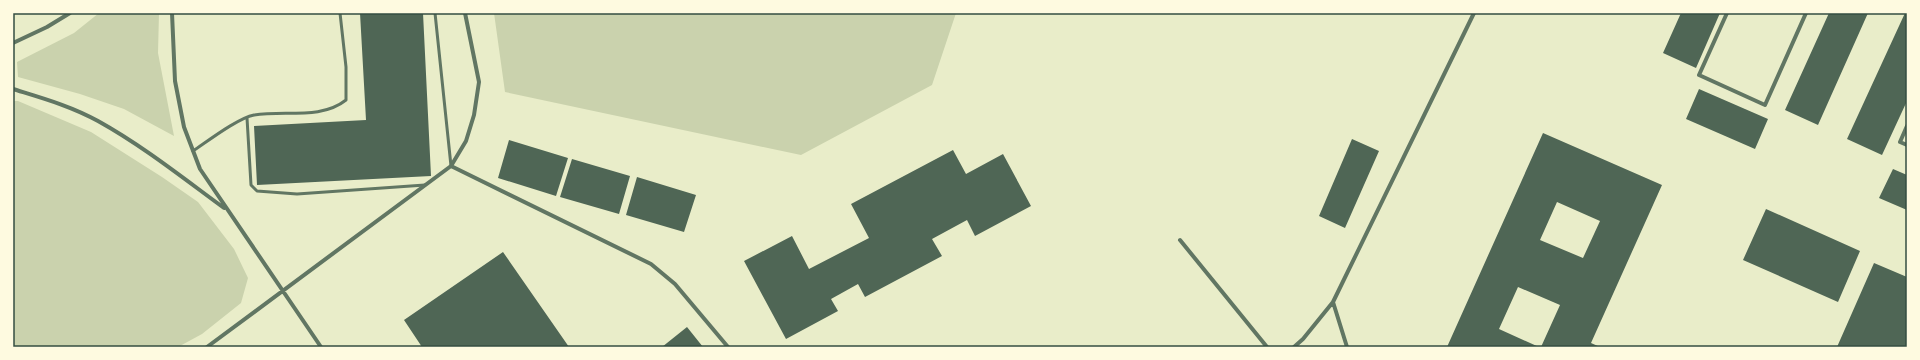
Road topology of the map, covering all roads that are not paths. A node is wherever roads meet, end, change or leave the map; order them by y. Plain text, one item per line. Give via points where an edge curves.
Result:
1 (70, 13) edge
2 (172, 13) edge
3 (340, 13) edge
4 (435, 13) edge
5 (465, 13) edge
6 (1474, 13) edge
7 (1727, 13) edge
8 (1806, 13) edge
9 (13, 42) edge
10 (13, 89) edge
11 (247, 118) junction
12 (1907, 126) edge
13 (1907, 145) edge
14 (194, 151) junction
15 (451, 166) junction
16 (426, 185) junction
17 (228, 210) junction
18 (1180, 240) dead end
19 (282, 290) junction
20 (1333, 302) junction
21 (207, 347) edge
22 (321, 347) edge
23 (728, 347) edge
24 (1267, 347) edge
25 (1294, 347) edge
26 (1347, 347) edge

1 - 9 street via 47,27
2 - 14 street via 175,81 184,127
3 - 11 lane via 346,67 346,100 330,110 253,115
4 - 15 lane
5 - 15 street via 479,82 474,114 466,141
6 - 20 street
7 - 8 street via 1699,75 1765,105
10 - 17 street via 56,102 98,121 146,151
11 - 14 lane
11 - 16 lane via 251,185 257,191 297,194
12 - 13 street via 1900,142
14 - 17 street via 200,169
15 - 16 street
15 - 23 street via 651,264 675,284
16 - 19 street
17 - 19 street
18 - 24 street
19 - 21 street
19 - 22 street
20 - 25 street
20 - 26 street

